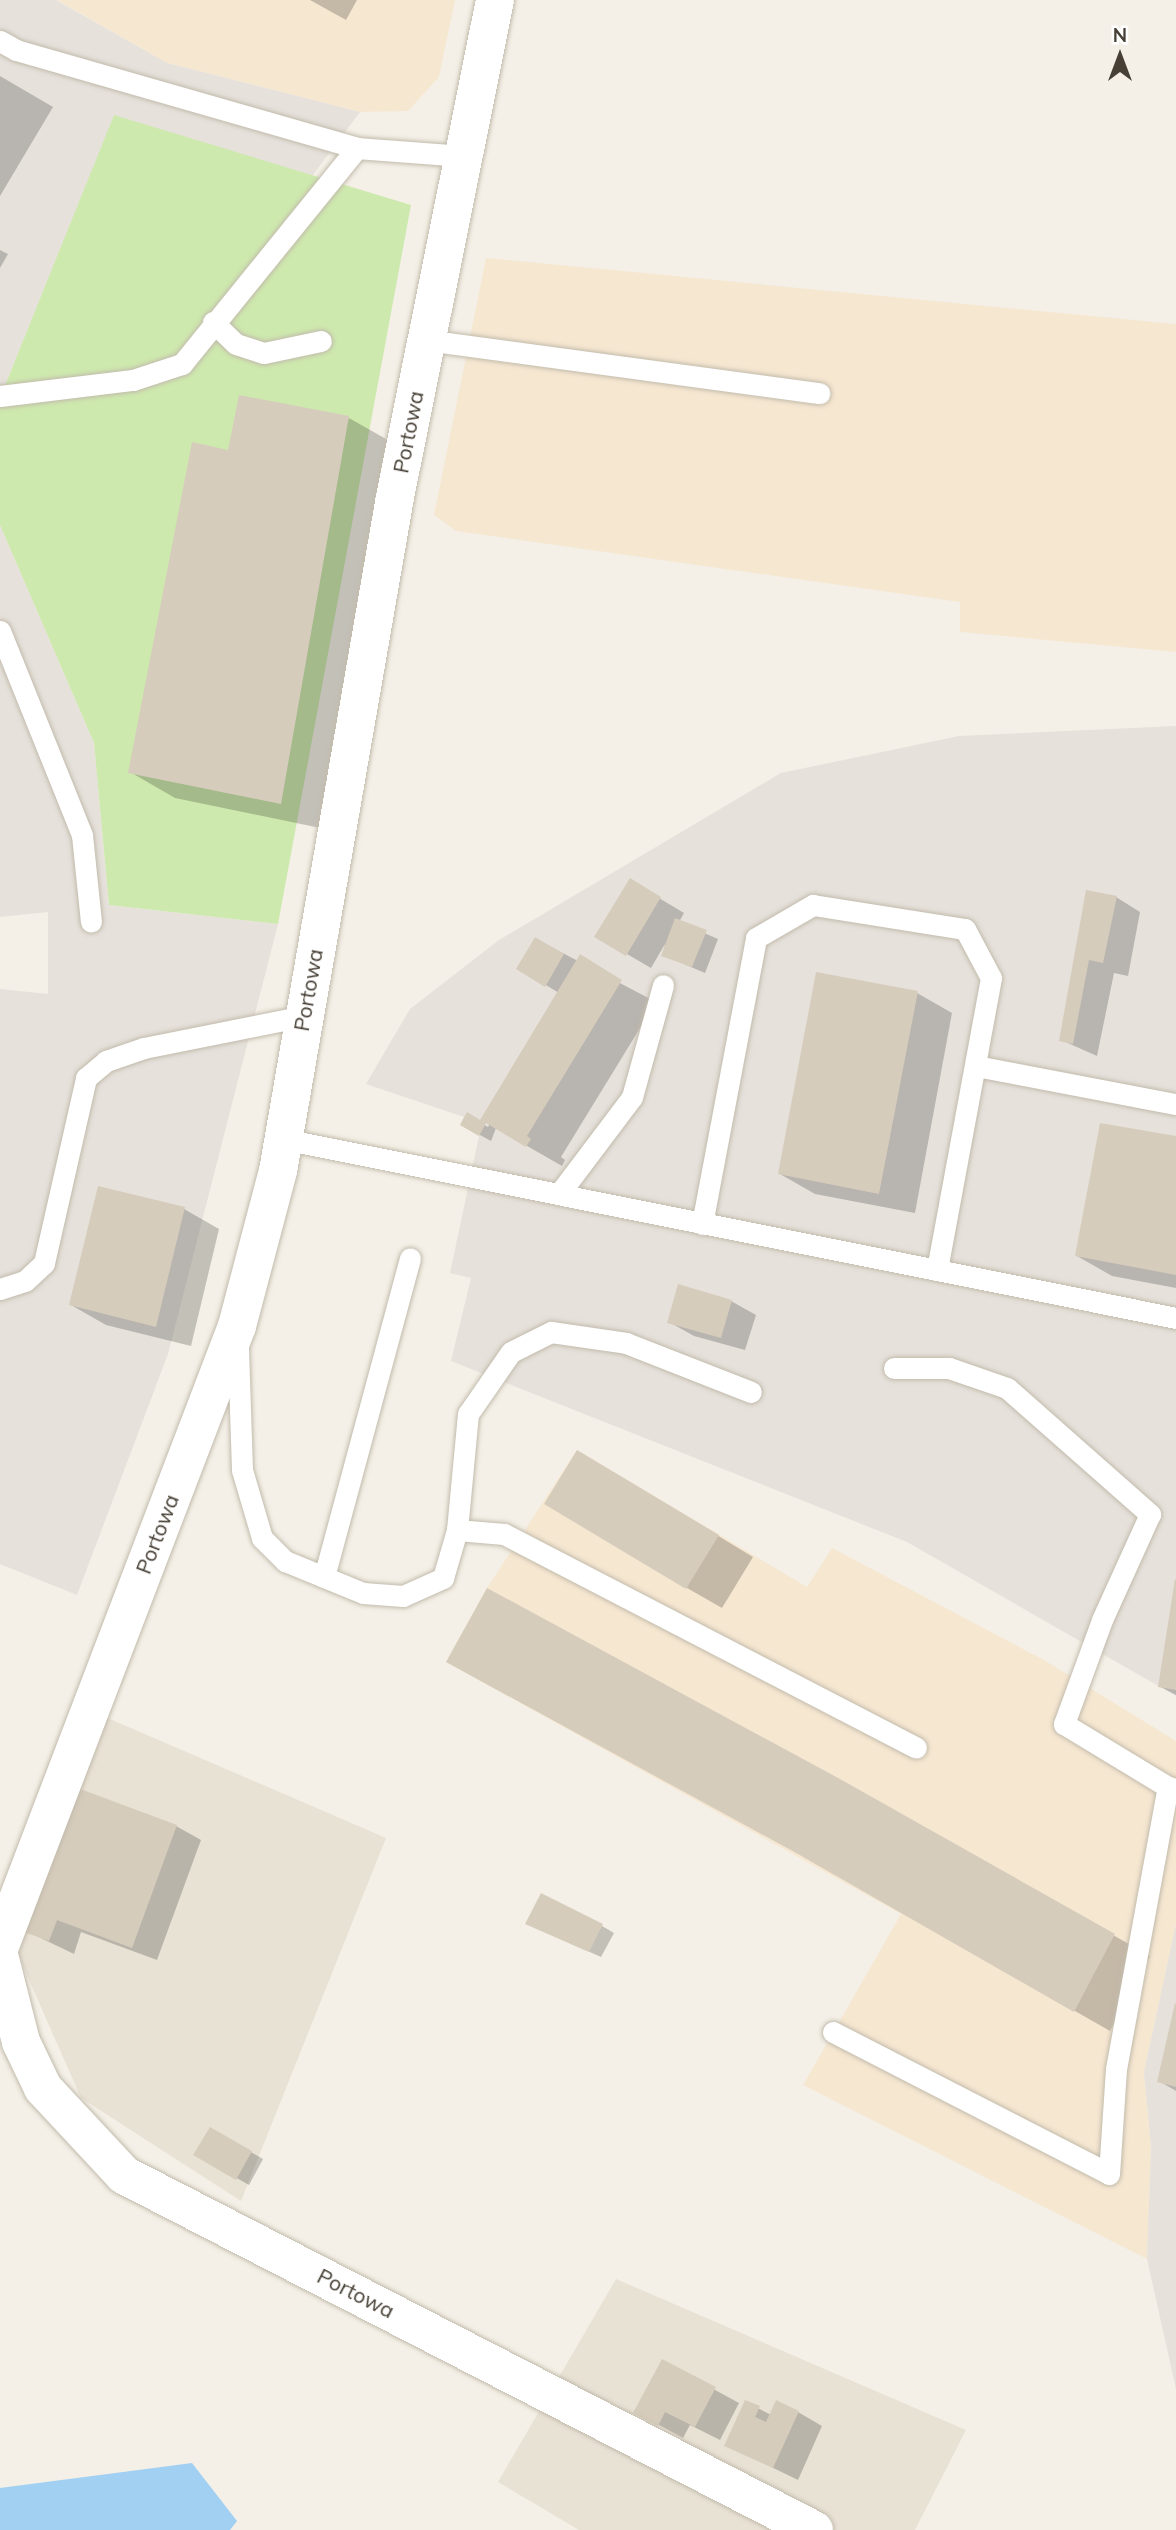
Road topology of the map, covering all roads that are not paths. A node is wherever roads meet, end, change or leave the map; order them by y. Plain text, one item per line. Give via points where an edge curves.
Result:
1 (495, 0) edge
2 (0, 41) edge
3 (357, 148) junction
4 (463, 156) junction
5 (213, 322) junction
6 (426, 340) junction
7 (321, 341) dead end
8 (819, 393) dead end
9 (0, 396) edge
10 (0, 631) edge
11 (91, 922) dead end
12 (663, 985) dead end
13 (303, 1016) junction
14 (976, 1066) junction
15 (1176, 1104) edge
16 (283, 1139) junction
17 (559, 1194) junction
18 (702, 1223) junction
19 (410, 1258) dead end
20 (937, 1270) junction
21 (0, 1289) edge
22 (1176, 1318) edge
23 (237, 1326) junction
24 (894, 1368) dead end
25 (751, 1392) dead end
26 (457, 1530) junction
27 (324, 1577) junction
28 (916, 1748) dead end
29 (1172, 1788) edge
30 (0, 1946) edge
31 (0, 1959) edge
32 (833, 2032) dead end
33 (814, 2530) edge

1 - 4 street, Portowa
2 - 3 lane via 16,50
3 - 4 lane
3 - 5 lane
4 - 6 street, Portowa
5 - 7 lane via 236,344 264,353
5 - 9 lane via 183,364 133,380
6 - 8 lane
6 - 13 street, Portowa
10 - 11 lane via 82,835
12 - 17 lane via 632,1097
13 - 16 street, Portowa
13 - 21 lane via 144,1048 106,1061 86,1078 44,1263 24,1280
14 - 15 lane
14 - 18 lane via 991,978 965,929 813,905 756,938
14 - 20 lane
16 - 17 lane
16 - 23 street, Portowa
17 - 18 lane
18 - 20 lane
19 - 27 lane
20 - 22 lane
23 - 27 lane via 242,1470 262,1538 285,1561
23 - 30 street, Portowa
24 - 29 lane via 949,1368 1007,1388 1150,1514 1102,1620 1064,1724
25 - 26 lane via 626,1343 551,1332 511,1352 468,1414
26 - 27 lane via 443,1577 403,1596 363,1593
26 - 28 lane via 504,1534
29 - 32 lane via 1116,2069 1109,2174
31 - 33 street, Portowa via 22,2042 43,2088 124,2175

